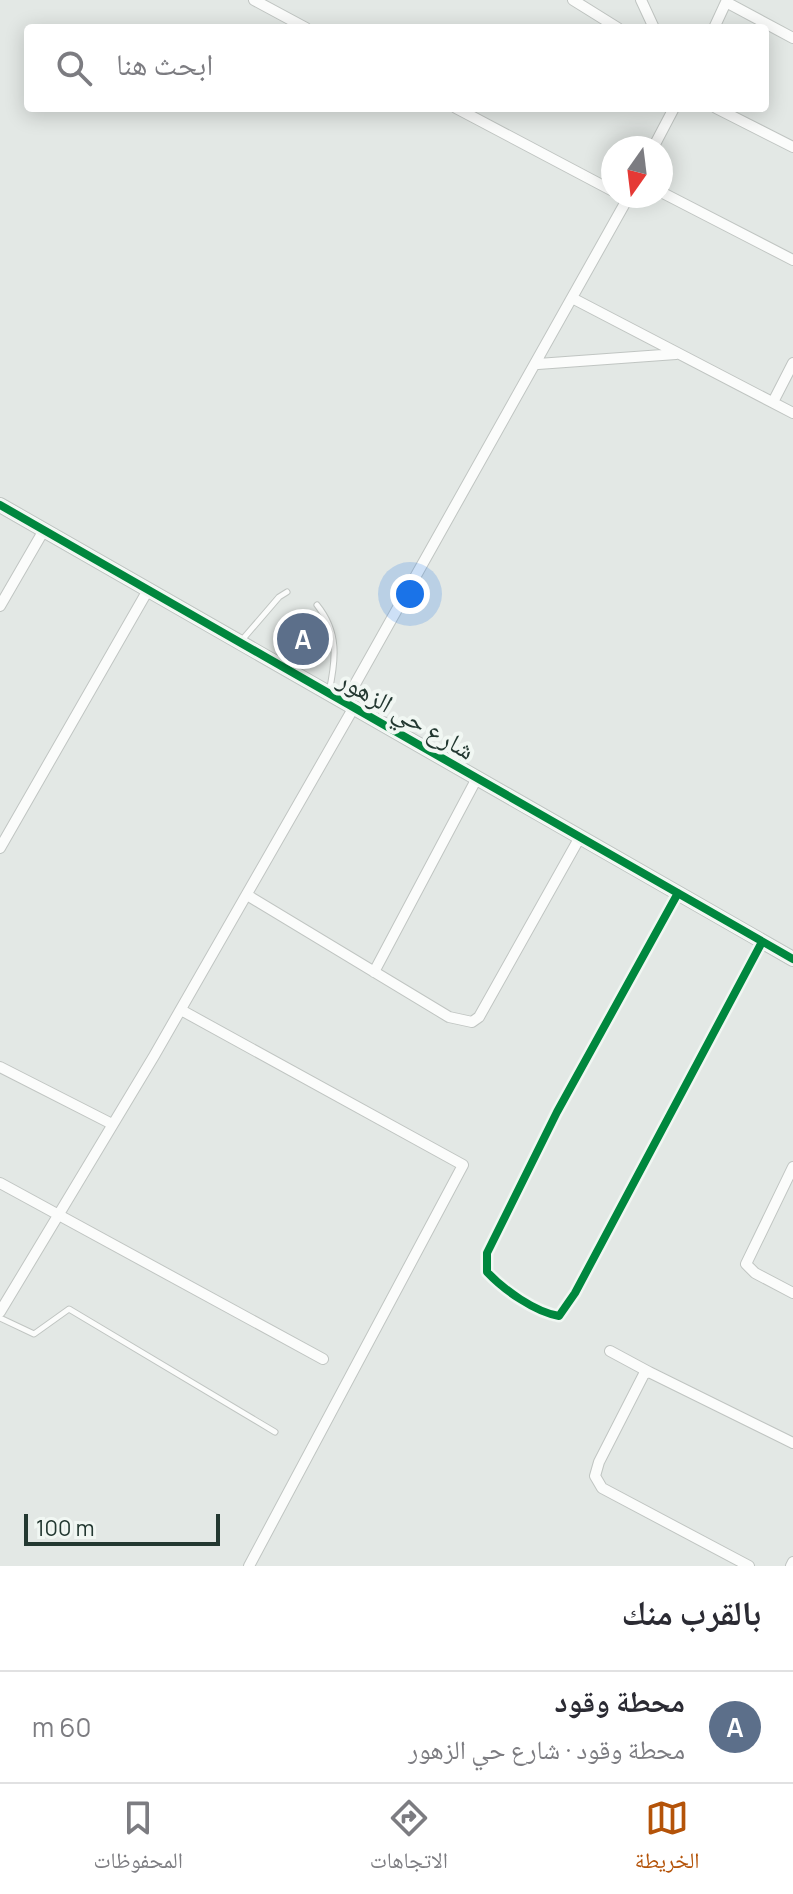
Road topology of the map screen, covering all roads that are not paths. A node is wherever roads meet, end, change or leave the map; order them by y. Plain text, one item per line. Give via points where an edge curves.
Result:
1 (254, 0) edge
2 (573, 0) edge
3 (641, 0) edge
4 (727, 1) edge
5 (595, 5) edge
6 (299, 24) edge
7 (614, 24) edge
8 (652, 24) edge
9 (716, 24) edge
10 (768, 24) edge
11 (769, 25) edge
12 (793, 38) edge
13 (464, 112) edge
14 (672, 112) edge
15 (725, 112) edge
16 (659, 136) edge
17 (792, 143) edge
18 (601, 185) edge
19 (673, 198) edge
20 (620, 208) edge
21 (793, 260) edge
22 (574, 299) junction
23 (678, 354) junction
24 (793, 363) edge
25 (538, 364) junction
26 (773, 402) junction
27 (793, 413) edge
28 (0, 505) edge
29 (44, 530) junction
30 (148, 590) junction
31 (287, 592) dead end
32 (317, 605) dead end
33 (0, 606) edge
34 (240, 642) junction
35 (329, 693) junction
36 (350, 704) junction
37 (477, 778) junction
38 (580, 837) junction
39 (0, 848) edge
40 (678, 893) junction
41 (247, 895) junction
42 (762, 942) junction
43 (793, 959) edge
44 (374, 972) junction
45 (181, 1010) junction
46 (0, 1067) edge
47 (112, 1124) junction
48 (793, 1167) edge
49 (0, 1183) edge
50 (57, 1215) junction
51 (793, 1293) edge
52 (0, 1312) edge
53 (0, 1318) edge
54 (610, 1351) dead end
55 (323, 1359) dead end
56 (649, 1372) junction
57 (275, 1432) dead end
58 (793, 1443) edge
59 (249, 1566) edge
60 (749, 1566) edge

1 - 6 street
2 - 5 street
3 - 8 street
4 - 9 street
4 - 10 street
5 - 7 street
11 - 12 street
13 - 18 street
14 - 16 street
15 - 17 street
19 - 21 street
20 - 22 street
22 - 23 street
22 - 25 street
23 - 25 street
23 - 26 street
24 - 26 street
25 - 36 street
26 - 27 street
28 - 29 street, شارع حي الزهور
29 - 30 street, شارع حي الزهور
29 - 33 street
30 - 34 street, شارع حي الزهور
30 - 39 street
31 - 34 lane
32 - 35 lane via 333,631
34 - 35 street, شارع حي الزهور
35 - 36 street, شارع حي الزهور
36 - 37 street, شارع حي الزهور
36 - 41 street
37 - 38 street, شارع حي الزهور
37 - 44 street
38 - 40 street, شارع حي الزهور
38 - 44 street via 479,1017 464,1022 449,1017
40 - 42 street, شارع حي الزهور
40 - 42 street via 557,1112 487,1253 487,1272 547,1313 559,1316 575,1293
41 - 44 street
41 - 45 street
42 - 43 street, شارع حي الزهور
45 - 47 street
45 - 59 street via 463,1165
46 - 47 street
47 - 50 street
48 - 51 street via 746,1264
49 - 50 street
50 - 52 street
50 - 55 street
53 - 57 lane via 34,1334 69,1309
54 - 56 street
56 - 58 street
56 - 60 street via 595,1476 602,1488

